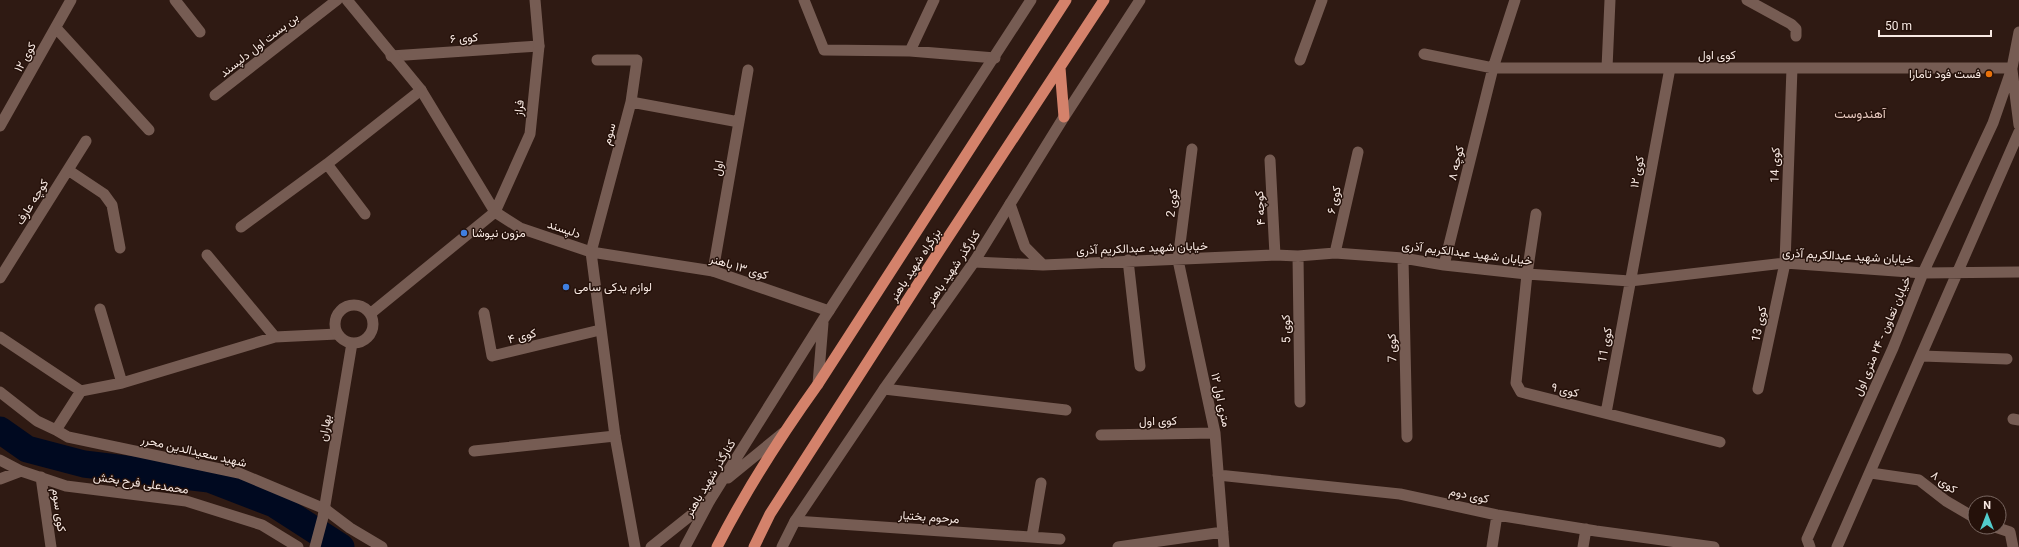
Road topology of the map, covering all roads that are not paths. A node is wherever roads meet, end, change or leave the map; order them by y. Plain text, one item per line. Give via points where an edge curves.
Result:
1 (71, 0) edge
2 (175, 0) edge
3 (338, 0) edge
4 (347, 0) edge
5 (535, 0) edge
6 (804, 0) edge
7 (934, 0) edge
8 (1031, 0) edge
9 (1066, 0) edge
10 (1104, 0) edge
11 (1140, 0) edge
12 (1322, 0) edge
13 (1515, 0) edge
14 (1610, 0) edge
15 (1747, 0) edge
16 (56, 28) junction
17 (200, 32) dead end
18 (2019, 32) edge
19 (1796, 36) dead end
20 (539, 46) junction
21 (910, 51) junction
22 (1424, 54) dead end
23 (391, 56) junction
24 (995, 58) junction
25 (597, 60) dead end
26 (1300, 60) dead end
27 (1060, 68) junction
28 (1493, 68) junction
29 (1607, 68) junction
30 (1670, 68) junction
31 (1792, 68) junction
32 (2012, 68) junction
33 (748, 70) dead end
34 (421, 90) junction
35 (215, 95) dead end
36 (631, 102) junction
37 (1064, 117) junction
38 (2, 121) edge
39 (739, 122) junction
40 (2019, 125) edge
41 (149, 130) dead end
42 (2019, 132) edge
43 (86, 141) dead end
44 (1192, 149) dead end
45 (1358, 152) dead end
46 (1270, 160) dead end
47 (327, 164) junction
48 (68, 170) junction
49 (1010, 204) junction
50 (495, 212) junction
51 (365, 214) dead end
52 (1536, 214) dead end
53 (241, 227) dead end
54 (120, 248) dead end
55 (591, 252) junction
56 (1335, 253) junction
57 (207, 255) dead end
58 (1275, 255) junction
59 (1298, 256) junction
60 (1403, 258) junction
61 (1128, 260) junction
62 (1178, 260) junction
63 (974, 262) junction
64 (1785, 263) junction
65 (1043, 265) junction
66 (1444, 265) junction
67 (713, 271) junction
68 (1956, 272) junction
69 (2019, 272) edge
70 (1923, 273) junction
71 (1527, 274) junction
72 (0, 278) edge
73 (1630, 280) junction
74 (100, 309) dead end
75 (484, 313) dead end
76 (370, 314) junction
77 (826, 316) junction
78 (600, 330) junction
79 (337, 334) junction
80 (0, 337) edge
81 (275, 337) junction
82 (352, 343) junction
83 (1922, 356) junction
84 (2007, 359) dead end
85 (1140, 366) dead end
86 (122, 383) junction
87 (818, 384) junction
88 (884, 390) junction
89 (1758, 390) dead end
90 (81, 391) junction
91 (0, 392) edge
92 (1300, 402) dead end
93 (1066, 410) dead end
94 (1606, 413) junction
95 (56, 430) junction
96 (783, 433) junction
97 (1215, 433) junction
98 (1101, 435) dead end
99 (615, 436) junction
100 (1407, 437) dead end
101 (1720, 442) dead end
102 (474, 451) dead end
103 (0, 460) edge
104 (21, 471) junction
105 (1871, 473) junction
106 (1218, 475) junction
107 (41, 477) junction
108 (0, 479) edge
109 (1041, 483) dead end
110 (720, 485) junction
111 (710, 500) junction
112 (324, 513) junction
113 (1967, 513) edge
114 (1497, 515) junction
115 (796, 521) junction
116 (1586, 529) junction
117 (2007, 531) edge
118 (1223, 532) junction
119 (1032, 536) junction
120 (1060, 539) dead end
121 (51, 547) edge
122 (298, 547) edge
123 (315, 547) edge
124 (382, 547) edge
125 (635, 547) edge
126 (651, 547) edge
127 (685, 547) edge
128 (717, 547) edge
129 (754, 547) edge
130 (782, 547) edge
131 (1118, 547) edge
132 (1224, 547) edge
133 (1492, 547) edge
134 (1583, 547) edge
135 (1714, 547) edge
136 (1810, 547) edge
137 (1838, 547) edge
138 (2013, 547) edge

1 - 16 street, کوی ۱۲
2 - 17 street
3 - 35 street, بن بست اول دلپسند
4 - 23 street, دلپسند
5 - 20 street, فراز
6 - 21 street via 824,50
7 - 21 street
8 - 24 street, کنارگذر شهید باهنر
9 - 87 highway, بزرگراه شهید باهنر
10 - 27 highway, بزرگراه شهید باهنر
11 - 37 street, کنارگذر شهید باهنر
12 - 26 street
13 - 28 street, کوچه ۸
14 - 29 street
15 - 19 street via 1791,24 1796,29
16 - 38 street, کوی ۱۲
16 - 41 street
18 - 32 street, خیابان تعاون - ۲۴ متری اول
20 - 23 street, کوی ۶
20 - 50 street, فراز via 530,134
21 - 24 street
22 - 28 street, کوی اول
23 - 34 street, دلپسند
24 - 77 street, کنارگذر شهید باهنر
25 - 36 street, سوم via 637,60
27 - 37 highway
27 - 129 highway, بزرگراه شهید باهنر via 779,501
28 - 29 street, کوی اول
28 - 66 street, کوچه ۸
29 - 30 street, کوی اول
30 - 31 street, کوی اول
30 - 73 street, کوی ۱۲
31 - 32 street, کوی اول
31 - 64 street, کوی 14
32 - 40 street, خیابان تعاون - ۲۴ متری اول
32 - 70 street, خیابان تعاون - ۲۴ متری اول via 1993,123
33 - 39 street, اول
34 - 47 street
34 - 50 street, دلپسند
36 - 39 street
36 - 55 street, سوم
37 - 49 street, کنارگذر شهید باهنر
39 - 67 street, اول
42 - 68 street
43 - 48 street, کوچه عارف
44 - 62 street, کوی 2
45 - 56 street, کوی ۶
46 - 58 street, کوچه ۴
47 - 51 street
47 - 53 street
48 - 54 street via 109,199
48 - 72 street, کوچه عارف
49 - 63 street, کنارگذر شهید باهنر
49 - 65 street via 1025,247
50 - 55 street, دلپسند via 520,228
50 - 76 street
52 - 71 street, کوی ۹
55 - 67 street, کوی ۱۳ باهنر
55 - 78 street, دلپسند
56 - 59 street, خیابان شهید عبدالکریم آذری
56 - 60 street, خیابان شهید عبدالکریم آذری
57 - 81 street
58 - 59 street, خیابان شهید عبدالکریم آذری
58 - 62 street, خیابان شهید عبدالکریم آذری
59 - 92 street, کوی 5
60 - 66 street, خیابان شهید عبدالکریم آذری
60 - 100 street, کوی 7
61 - 62 street, خیابان شهید عبدالکریم آذری
61 - 65 street, خیابان شهید عبدالکریم آذری
61 - 85 street
62 - 97 street, ۱۲ متری اول
63 - 65 street, خیابان شهید عبدالکریم آذری
63 - 88 street, کنارگذر شهید باهنر
64 - 70 street, خیابان شهید عبدالکریم آذری
64 - 73 street, خیابان شهید عبدالکریم آذری
64 - 89 street, کوی 13
66 - 71 street, خیابان شهید عبدالکریم آذری
67 - 77 street, کوی ۱۳ باهنر
68 - 69 street, خیابان شهید عبدالکریم آذری
68 - 70 street, خیابان شهید عبدالکریم آذری
68 - 83 street
70 - 136 street, خیابان تعاون - ۲۴ متری اول via 1893,348 1807,539
71 - 73 street, خیابان شهید عبدالکریم آذری
71 - 94 street, کوی ۹ via 1516,383 1521,392
73 - 94 street, کوی 11
74 - 86 street
75 - 78 street, کوی ۴ via 492,356
76 - 79 street via 360,306 347,306 337,314 334,327
76 - 82 street via 373,325 368,337 364,341
77 - 87 street
77 - 110 street, کنارگذر شهید باهنر
78 - 99 street, دلپسند
79 - 81 street
79 - 82 street via 341,339
80 - 90 street
81 - 86 street
82 - 112 street, بهاران
83 - 84 street
83 - 105 street
86 - 90 street
87 - 96 highway, بزرگراه شهید باهنر
88 - 93 street
88 - 115 street, کنارگذر شهید باهنر
90 - 95 street
91 - 95 street, شهید سعیدالدین محرر via 37,421
94 - 101 street, کوی ۹
95 - 112 street, شهید سعیدالدین محرر via 68,437 239,473
96 - 110 street
96 - 128 highway, بزرگراه شهید باهنر via 740,502
97 - 98 street, کوی اول
97 - 106 street, ۱۲ متری اول
99 - 102 street
99 - 125 street, دلپسند
103 - 104 street, محمدعلی فرح بخش
104 - 107 street, محمدعلی فرح بخش
104 - 108 street
105 - 113 street, کوی ۸ via 1920,480 1946,501
105 - 137 street
106 - 114 street, کوی دوم via 1400,494
106 - 118 street, ۱۲ متری اول
107 - 121 street, کوی سوم
107 - 122 street, محمدعلی فرح بخش via 66,486 186,501 262,525
109 - 119 street
110 - 111 street, کنارگذر شهید باهنر
111 - 126 street
111 - 127 street, کنارگذر شهید باهنر
112 - 123 street, بهاران
112 - 124 street, شهید سعیدالدین محرر
114 - 116 street, کوی دوم
114 - 133 street
115 - 119 street, مرحوم بختیار
115 - 130 street, کنارگذر شهید باهنر
116 - 134 street
116 - 135 street, کوی دوم
117 - 138 street via 2010,532
118 - 131 street
118 - 132 street, ۱۲ متری اول
119 - 120 street, مرحوم بختیار

